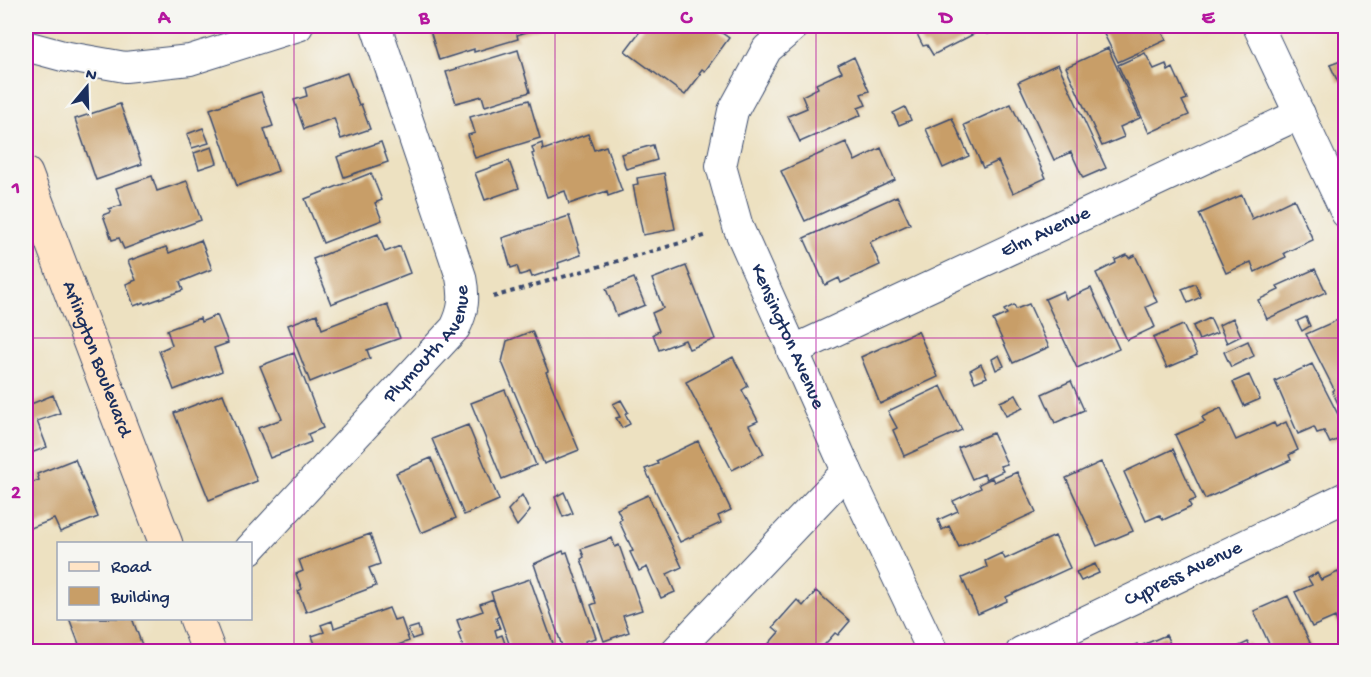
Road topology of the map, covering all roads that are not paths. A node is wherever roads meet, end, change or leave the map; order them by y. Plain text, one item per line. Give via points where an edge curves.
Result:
1 (298, 26) edge
2 (376, 26) edge
3 (794, 26) edge
4 (1258, 26) edge
5 (26, 45) edge
6 (1300, 114) junction
7 (26, 174) edge
8 (1346, 213) edge
9 (792, 351) junction
10 (847, 471) junction
11 (1346, 497) edge
12 (166, 542) edge
13 (252, 547) edge
14 (197, 620) edge
15 (209, 651) edge
16 (675, 651) edge
17 (933, 651) edge
18 (1021, 651) edge

1 - 5 street via 190,60 125,67
2 - 13 street, Plymouth Avenue via 461,277 464,305 455,328
3 - 9 street, Kensington Avenue via 767,49 733,111 722,166 738,227
4 - 6 street
6 - 8 street
6 - 9 street, Elm Avenue
7 - 12 main road, Arlington Boulevard
9 - 10 street, Kensington Avenue
10 - 16 street
10 - 17 street, Kensington Avenue
11 - 18 street, Cypress Avenue
14 - 15 main road

